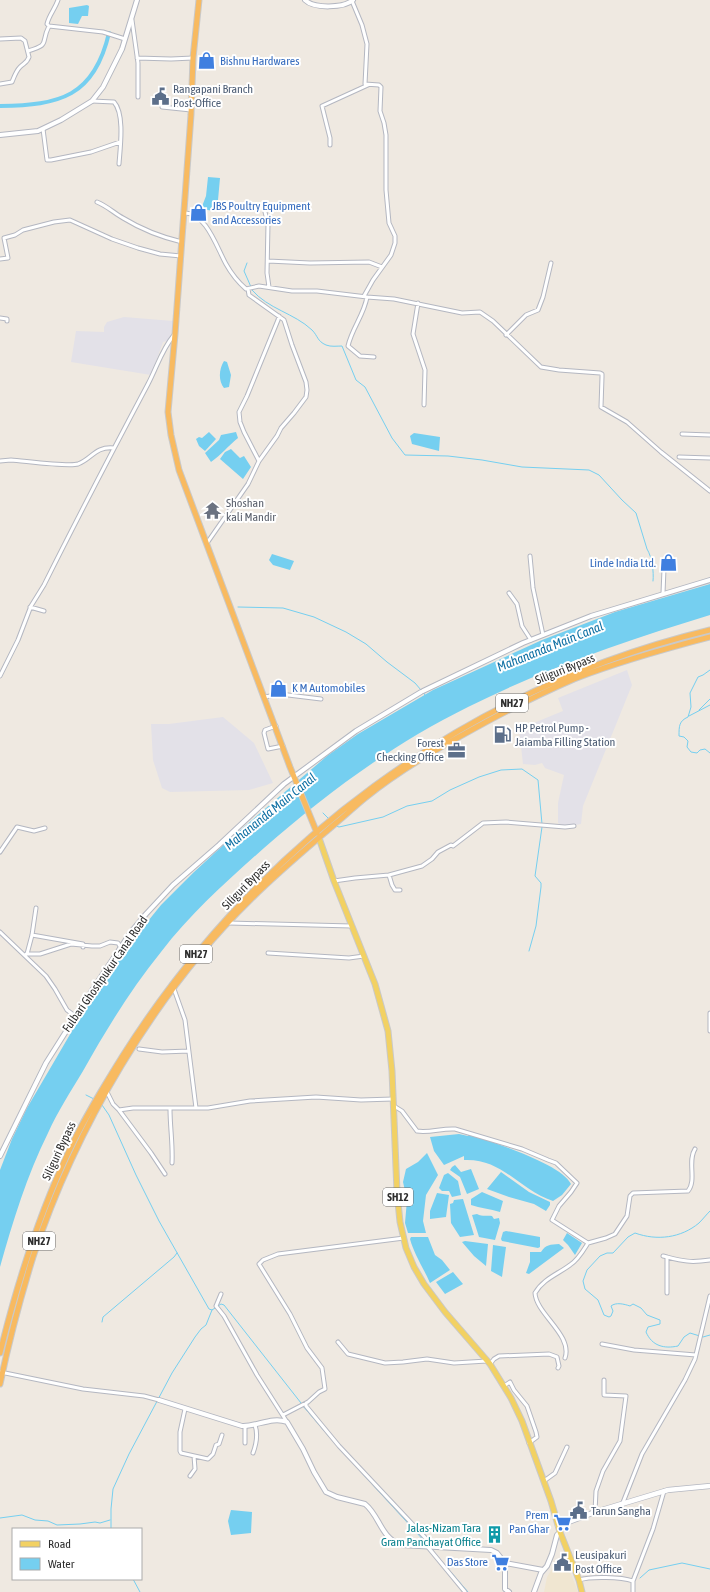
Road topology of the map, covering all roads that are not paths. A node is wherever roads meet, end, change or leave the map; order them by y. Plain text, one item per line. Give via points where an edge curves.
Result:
1 (58, 0) edge
2 (137, 0) edge
3 (199, 0) edge
4 (305, 0) edge
5 (352, 1) edge
6 (132, 18) junction
7 (49, 26) junction
8 (125, 38) junction
9 (0, 39) edge
10 (28, 52) junction
11 (137, 58) junction
12 (193, 58) junction
13 (0, 84) edge
14 (368, 85) junction
15 (138, 97) dead end
16 (92, 101) junction
17 (162, 107) dead end
18 (191, 110) junction
19 (43, 128) junction
20 (0, 135) edge
21 (120, 142) junction
22 (330, 145) dead end
23 (119, 164) dead end
24 (97, 202) dead end
25 (265, 212) dead end
26 (184, 213) junction
27 (182, 242) junction
28 (181, 256) junction
29 (0, 259) edge
30 (268, 261) junction
31 (551, 263) dead end
32 (382, 267) junction
33 (269, 287) junction
34 (248, 289) junction
35 (365, 296) junction
36 (418, 303) junction
37 (278, 316) junction
38 (0, 318) edge
39 (7, 321) dead end
40 (175, 334) junction
41 (506, 335) junction
42 (374, 356) dead end
43 (424, 405) dead end
44 (682, 434) dead end
45 (710, 435) edge
46 (114, 448) junction
47 (679, 457) dead end
48 (710, 458) edge
49 (0, 461) edge
50 (259, 461) junction
51 (709, 489) edge
52 (207, 543) junction
53 (530, 556) dead end
54 (664, 569) dead end
55 (710, 580) edge
56 (509, 593) dead end
57 (663, 593) junction
58 (30, 608) junction
59 (44, 611) dead end
60 (710, 630) edge
61 (543, 635) junction
62 (710, 637) edge
63 (531, 640) junction
64 (0, 676) edge
65 (265, 697) junction
66 (321, 699) dead end
67 (276, 726) junction
68 (283, 746) junction
69 (294, 777) junction
70 (574, 826) dead end
71 (45, 828) dead end
72 (316, 831) junction
73 (319, 838) junction
74 (0, 852) edge
75 (389, 875) junction
76 (334, 881) junction
77 (400, 890) dead end
78 (36, 908) dead end
79 (229, 922) junction
80 (352, 926) junction
81 (0, 932) edge
82 (32, 935) junction
83 (83, 947) junction
84 (121, 948) junction
85 (22, 954) junction
86 (27, 954) junction
87 (268, 954) dead end
88 (364, 956) junction
89 (174, 989) junction
90 (710, 1013) edge
91 (75, 1016) junction
92 (710, 1031) edge
93 (139, 1049) dead end
94 (189, 1050) junction
95 (106, 1094) junction
96 (393, 1102) junction
97 (196, 1108) junction
98 (170, 1109) junction
99 (119, 1110) junction
100 (695, 1149) dead end
101 (0, 1156) edge
102 (172, 1163) dead end
103 (165, 1174) dead end
104 (404, 1238) junction
105 (588, 1242) junction
106 (710, 1260) edge
107 (667, 1293) dead end
108 (221, 1294) dead end
109 (710, 1296) edge
110 (338, 1342) dead end
111 (602, 1344) dead end
112 (0, 1353) edge
113 (696, 1355) junction
114 (565, 1358) dead end
115 (488, 1362) junction
116 (558, 1368) dead end
117 (1, 1372) edge
118 (604, 1380) dead end
119 (0, 1384) edge
120 (504, 1386) junction
121 (157, 1399) joint
122 (306, 1403) junction
123 (185, 1408) junction
124 (283, 1415) junction
125 (287, 1422) junction
126 (255, 1425) junction
127 (245, 1426) junction
128 (222, 1435) dead end
129 (245, 1443) dead end
130 (530, 1443) junction
131 (567, 1447) dead end
132 (253, 1453) dead end
133 (194, 1456) junction
134 (190, 1476) dead end
135 (544, 1481) junction
136 (710, 1486) edge
137 (664, 1491) junction
138 (622, 1504) junction
139 (595, 1512) junction
140 (558, 1526) junction
141 (560, 1532) junction
142 (427, 1546) junction
143 (433, 1546) junction
144 (506, 1563) junction
145 (542, 1570) junction
146 (579, 1580) junction
147 (633, 1581) junction
148 (464, 1592) edge
149 (509, 1592) edge
150 (534, 1592) edge
151 (582, 1592) edge
152 (633, 1592) edge

1 - 7 street via 49,16
2 - 6 street
3 - 12 highway
4 - 5 street via 311,4 324,6
5 - 14 street via 367,44 365,84
6 - 8 street
6 - 11 street
7 - 8 street via 103,32
7 - 10 street via 44,45
8 - 16 street via 103,87
9 - 10 street via 21,38 25,41
10 - 13 street via 30,57 21,65 12,82
11 - 12 street
11 - 15 street
12 - 18 highway
14 - 22 street via 322,106
14 - 32 street via 379,84 381,87 380,111 386,134 387,208 389,223 395,236 393,251
16 - 19 street
16 - 21 street via 114,102 117,105
17 - 18 street
18 - 26 highway
19 - 20 street
19 - 21 street via 47,160 91,152
21 - 23 street
24 - 27 street via 150,232
25 - 30 street via 268,224
26 - 27 highway
26 - 34 street via 194,215 206,225 226,264
27 - 28 highway
28 - 29 street via 138,248 65,220 23,230 4,238 8,258
28 - 40 highway
30 - 32 street via 369,262
30 - 33 street
31 - 41 street via 538,310 526,315
32 - 35 street
33 - 34 street
33 - 35 street
34 - 37 street via 249,295
35 - 36 street
35 - 42 street via 365,307 351,334 348,346 360,356
36 - 41 street via 462,313 480,312
36 - 43 street via 413,334 425,370
37 - 50 street via 248,396 239,412 242,427
37 - 50 street via 284,320 307,390 306,396 286,424 280,428
38 - 39 street via 7,318
40 - 46 street
40 - 52 highway via 168,412 171,435 179,470
41 - 51 street via 543,368 602,374 601,407 627,422
44 - 45 street
46 - 49 street via 94,452 78,464
46 - 58 street
47 - 48 street
50 - 52 street via 248,484
52 - 65 highway
53 - 61 street via 533,588
54 - 57 street
55 - 57 street, Fulbari Ghoshpukur Canal Road
56 - 63 street via 517,604 522,626
57 - 61 street, Fulbari Ghoshpukur Canal Road via 591,616
58 - 59 street
58 - 64 street
60 - 72 highway, Siliguri Bypass / NH27 via 642,648 548,685 510,704 449,736 400,768
61 - 63 street, Fulbari Ghoshpukur Canal Road
62 - 73 highway, NH27 via 616,664 574,679 534,698 457,738 418,762 364,798
63 - 69 street, Fulbari Ghoshpukur Canal Road via 422,692 356,730
65 - 66 street via 280,694
65 - 67 highway
67 - 68 highway
67 - 68 street via 265,730 268,748
68 - 69 highway
69 - 72 highway
69 - 84 street, Fulbari Ghoshpukur Canal Road via 173,885 146,914
70 - 75 street via 565,828 506,822 483,823 454,846 438,852 422,866
71 - 74 street via 34,831 17,827
72 - 73 highway
72 - 112 highway, Siliguri Bypass / NH27 via 260,882 190,960 136,1035 98,1096 66,1158 41,1215 14,1297
73 - 76 main road, SH12
73 - 79 highway, NH27
75 - 76 street
75 - 77 street via 395,890
76 - 80 main road, SH12
78 - 82 street
79 - 80 street
79 - 89 highway, NH27
80 - 88 main road, SH12
81 - 85 street
82 - 83 street via 83,944
82 - 86 street
83 - 84 street via 100,946 110,942 118,943
83 - 86 street via 71,944 40,954
84 - 91 street, Fulbari Ghoshpukur Canal Road
85 - 86 street
85 - 91 street via 46,976 67,1010
87 - 88 street via 349,958
88 - 96 main road, SH12 via 388,1031
89 - 94 street via 185,1020
89 - 95 highway, NH27 via 137,1042
90 - 92 street
91 - 101 street, Fulbari Ghoshpukur Canal Road via 46,1062
93 - 94 street via 162,1052
94 - 97 street
95 - 99 street
95 - 117 highway, NH27 via 69,1167 38,1243
96 - 97 street via 316,1097 250,1101
96 - 104 main road, SH12 via 397,1192
96 - 105 street via 417,1131 455,1128 556,1163 577,1183 559,1206 552,1220
97 - 98 street
98 - 99 street
98 - 102 street
99 - 103 street
100 - 105 street via 692,1158 691,1186 688,1191 633,1193 630,1196 627,1216 615,1234
104 - 115 main road, SH12 via 414,1267 424,1284
104 - 122 street via 278,1254 259,1264 290,1314 307,1348 322,1368 325,1389
105 - 114 street via 576,1261 549,1278 535,1292 537,1300 566,1348
106 - 107 street via 684,1262 665,1257
108 - 124 street via 217,1307
109 - 113 street
110 - 115 street via 348,1354 385,1363 427,1359 454,1363
111 - 113 street via 634,1350
113 - 138 street via 685,1380 642,1454
115 - 116 street via 499,1356 549,1354 557,1357
115 - 120 main road, SH12
117 - 119 highway, NH27
117 - 121 street via 83,1389
118 - 139 street via 604,1395 626,1396 620,1441 603,1471 596,1491
120 - 130 main road, SH12
120 - 130 street via 510,1382 527,1406 537,1436
121 - 123 street
122 - 124 street
122 - 143 street via 325,1430
123 - 127 street
123 - 133 street via 180,1432 180,1451
124 - 125 street
125 - 126 street via 272,1421
125 - 142 street via 326,1492 365,1504 394,1542 401,1545
126 - 127 street
126 - 132 street
127 - 129 street
128 - 133 street via 211,1457 208,1459
130 - 135 main road, SH12
131 - 135 street via 555,1473
133 - 134 street via 195,1469
135 - 140 main road, SH12
136 - 137 main road
137 - 138 main road
137 - 147 street
138 - 139 main road
139 - 140 main road
140 - 141 main road, SH12
141 - 145 street via 547,1566
141 - 146 main road, SH12
142 - 143 street
142 - 148 street
143 - 144 street via 491,1550
144 - 145 street
144 - 149 street via 505,1589
145 - 150 street
146 - 147 street via 592,1578
146 - 151 main road, SH12
147 - 152 street

